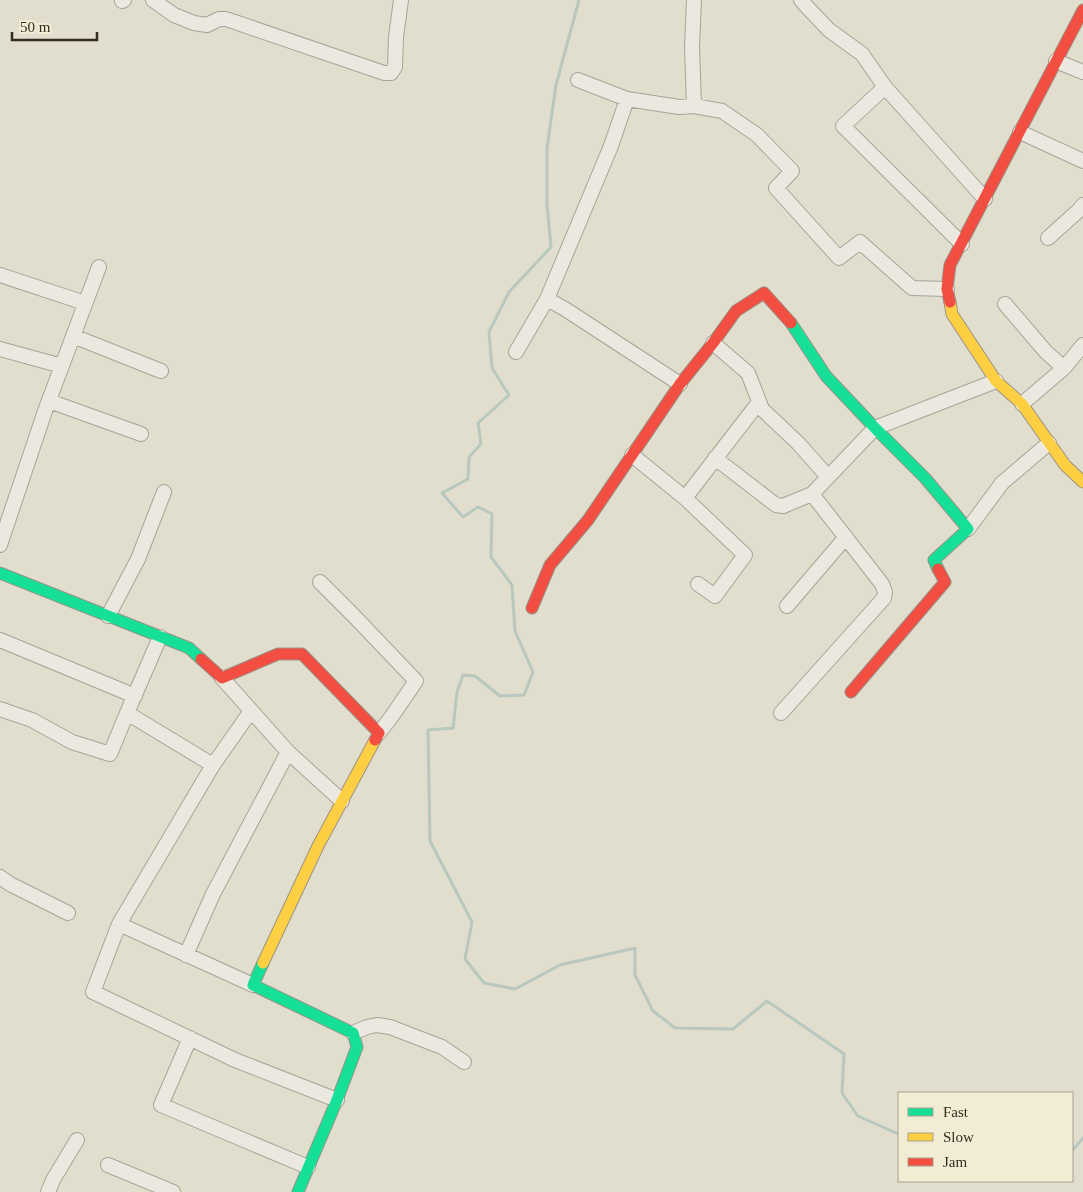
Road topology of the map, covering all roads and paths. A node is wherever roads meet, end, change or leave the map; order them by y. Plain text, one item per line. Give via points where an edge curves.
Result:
1 (153, 0) edge
2 (401, 0) edge
3 (694, 0) edge
4 (802, 0) edge
5 (1083, 10) edge
6 (1056, 61) junction
7 (1083, 72) edge
8 (578, 80) dead end
9 (885, 87) junction
10 (627, 99) junction
11 (694, 106) junction
12 (1020, 132) junction
13 (1083, 161) edge
14 (985, 199) junction
15 (1083, 205) edge
16 (1048, 238) dead end
17 (962, 244) junction
18 (99, 267) dead end
19 (0, 275) edge
20 (946, 289) junction
21 (547, 299) junction
22 (85, 303) junction
23 (1005, 304) dead end
24 (73, 336) junction
25 (713, 343) junction
26 (1083, 345) edge
27 (0, 349) edge
28 (516, 352) dead end
29 (62, 366) junction
30 (1064, 368) junction
31 (161, 371) dead end
32 (996, 381) junction
33 (680, 384) junction
34 (49, 401) junction
35 (759, 402) junction
36 (1022, 404) junction
37 (875, 428) junction
38 (141, 434) dead end
39 (1049, 443) junction
40 (632, 454) junction
41 (715, 458) junction
42 (828, 477) junction
43 (1083, 482) edge
44 (164, 492) dead end
45 (812, 494) junction
46 (684, 498) junction
47 (968, 529) junction
48 (846, 537) junction
49 (0, 544) edge
50 (0, 573) edge
51 (320, 582) dead end
52 (698, 584) dead end
53 (787, 606) dead end
54 (532, 608) dead end
55 (108, 616) junction
56 (160, 636) junction
57 (0, 640) edge
58 (222, 678) junction
59 (851, 692) dead end
60 (135, 696) junction
61 (0, 709) edge
62 (251, 711) junction
63 (127, 713) junction
64 (782, 713) dead end
65 (379, 733) junction
66 (288, 752) junction
67 (213, 766) junction
68 (342, 801) junction
69 (0, 877) edge
70 (68, 913) dead end
71 (119, 924) junction
72 (186, 955) junction
73 (253, 985) junction
74 (353, 1033) junction
75 (190, 1038) junction
76 (464, 1062) dead end
77 (337, 1100) junction
78 (77, 1140) dead end
79 (108, 1164) dead end
80 (308, 1167) junction
81 (146, 1187) edge
82 (48, 1192) edge
83 (173, 1192) edge
84 (298, 1192) edge

1 - 2 street via 194,23 207,25 226,19 384,73 391,73 395,67
3 - 11 street
4 - 9 street via 829,30 862,54
5 - 6 street
6 - 7 street
6 - 12 street
8 - 10 street
9 - 14 street
9 - 17 street via 843,126
10 - 11 street via 679,107
10 - 21 street via 611,146
11 - 20 street via 722,111 757,135 792,171 776,188 839,258 860,242 912,288
12 - 13 street
12 - 14 street
14 - 17 street
15 - 16 street
17 - 20 street via 950,265
18 - 22 street
19 - 22 street
20 - 32 street via 952,314
21 - 28 street
21 - 33 street
22 - 24 street
23 - 30 street
24 - 29 street
24 - 31 street
25 - 33 street
25 - 35 street via 748,373
25 - 37 street via 736,311 764,293 789,320 826,376
26 - 30 street
27 - 29 street
29 - 34 street
30 - 36 street
32 - 36 street
32 - 37 street
33 - 40 street
34 - 38 street
34 - 49 street
35 - 41 street
35 - 42 street via 762,409
36 - 39 street
37 - 42 street
37 - 47 street via 925,478
39 - 43 street
39 - 47 street via 1002,483
40 - 46 street
40 - 54 street via 588,520 550,565
41 - 45 street via 776,505 783,506
41 - 46 street
42 - 45 street
44 - 55 street via 138,559
45 - 48 street
46 - 52 street via 745,555 715,596
47 - 59 street via 934,560 945,582
48 - 53 street
48 - 64 street via 882,584 884,598
50 - 55 street
51 - 65 street via 416,681
55 - 56 street
56 - 58 street via 189,648
56 - 60 street
57 - 60 street
58 - 62 street
58 - 65 street via 278,654 302,654
60 - 63 street
61 - 63 street via 32,720 72,742 110,754
62 - 66 street
62 - 67 street
63 - 67 street
65 - 68 street
66 - 68 street
66 - 72 street via 213,894
67 - 71 street
68 - 73 street
69 - 70 street
71 - 72 street
71 - 75 street via 93,992
72 - 73 street
73 - 74 street
74 - 76 street via 377,1025 390,1027 442,1046
74 - 77 street via 357,1047
75 - 77 street via 235,1060
75 - 80 street via 161,1105
77 - 80 street
78 - 82 street
79 - 81 street
80 - 84 street
81 - 83 street

